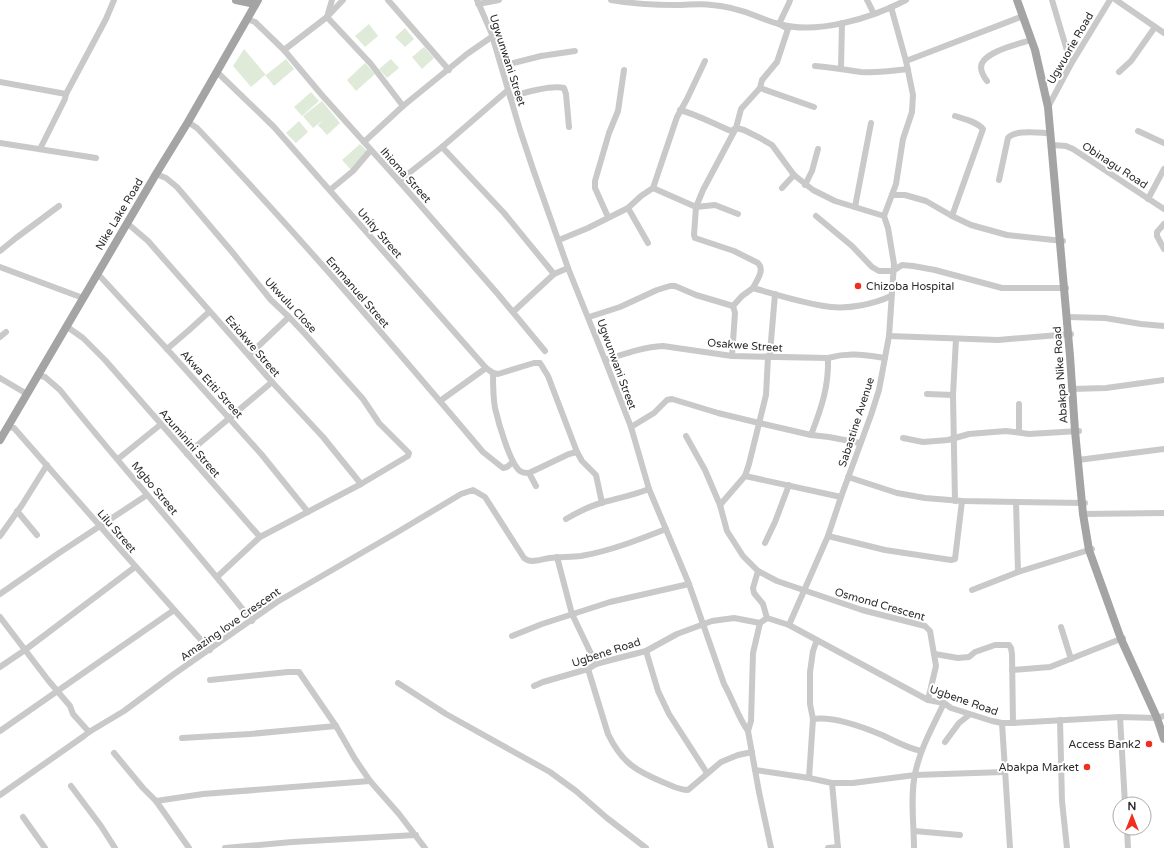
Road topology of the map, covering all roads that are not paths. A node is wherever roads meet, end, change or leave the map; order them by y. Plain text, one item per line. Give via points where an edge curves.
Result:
1 (114, 0) edge
2 (236, 0) edge
3 (332, 0) edge
4 (343, 0) edge
5 (388, 0) edge
6 (499, 0) edge
7 (611, 0) edge
8 (790, 0) edge
9 (867, 0) edge
10 (1017, 0) edge
11 (1020, 0) edge
12 (1052, 0) edge
13 (1110, 0) edge
14 (1116, 0) edge
15 (627, 1) edge
16 (902, 1) edge
17 (257, 2) edge
18 (478, 2) edge
19 (727, 3) edge
20 (891, 7) junction
21 (874, 14) junction
22 (1023, 16) junction
23 (327, 17) junction
24 (247, 19) junction
25 (842, 23) junction
26 (779, 24) junction
27 (1155, 27) junction
28 (1164, 33) edge
29 (493, 36) junction
30 (1031, 40) junction
31 (284, 50) junction
32 (575, 51) dead end
33 (705, 60) dead end
34 (906, 61) junction
35 (1071, 64) junction
36 (502, 66) junction
37 (815, 66) dead end
38 (841, 68) junction
39 (908, 69) junction
40 (449, 70) junction
41 (624, 70) dead end
42 (216, 72) junction
43 (1119, 72) dead end
44 (986, 81) dead end
45 (0, 82) edge
46 (760, 88) junction
47 (508, 90) junction
48 (66, 94) junction
49 (510, 97) junction
50 (1049, 105) junction
51 (403, 106) junction
52 (814, 106) dead end
53 (680, 110) junction
54 (955, 116) dead end
55 (188, 122) junction
56 (870, 123) dead end
57 (569, 128) dead end
58 (736, 128) junction
59 (1138, 131) dead end
60 (1051, 133) junction
61 (364, 142) junction
62 (0, 143) edge
63 (1164, 143) edge
64 (1053, 145) junction
65 (442, 147) junction
66 (40, 149) junction
67 (370, 150) junction
68 (818, 150) dead end
69 (96, 158) dead end
70 (1164, 169) edge
71 (156, 174) junction
72 (794, 175) junction
73 (999, 180) dead end
74 (399, 181) junction
75 (806, 185) junction
76 (653, 188) junction
77 (782, 188) dead end
78 (330, 190) junction
79 (892, 195) junction
80 (1148, 199) junction
81 (59, 206) dead end
82 (696, 207) junction
83 (855, 207) junction
84 (628, 208) junction
85 (1164, 209) edge
86 (738, 214) dead end
87 (816, 216) dead end
88 (884, 216) junction
89 (952, 216) junction
90 (608, 217) junction
91 (127, 223) junction
92 (1164, 224) edge
93 (559, 240) junction
94 (1062, 241) junction
95 (648, 243) dead end
96 (1164, 249) edge
97 (0, 251) edge
98 (1, 268) edge
99 (568, 268) junction
100 (893, 271) junction
101 (97, 273) junction
102 (554, 274) junction
103 (753, 288) junction
104 (1066, 288) junction
105 (775, 294) junction
106 (891, 296) junction
107 (83, 298) junction
108 (733, 306) junction
109 (210, 312) junction
110 (513, 312) junction
111 (290, 317) junction
112 (589, 317) junction
113 (1068, 317) junction
114 (66, 326) junction
115 (1164, 326) edge
116 (6, 332) dead end
117 (1070, 334) junction
118 (889, 336) junction
119 (0, 337) edge
120 (956, 339) junction
121 (167, 348) junction
122 (545, 351) dead end
123 (249, 355) junction
124 (732, 356) junction
125 (768, 357) junction
126 (828, 358) junction
127 (885, 358) junction
128 (606, 360) junction
129 (486, 368) junction
130 (493, 373) junction
131 (37, 375) junction
132 (0, 378) edge
133 (1164, 380) edge
134 (272, 382) junction
135 (1074, 389) junction
136 (27, 394) junction
137 (927, 394) dead end
138 (953, 395) junction
139 (440, 401) junction
140 (1019, 404) dead end
141 (229, 418) junction
142 (759, 423) junction
143 (160, 425) junction
144 (8, 428) junction
145 (631, 428) junction
146 (1077, 431) junction
147 (1019, 432) junction
148 (811, 435) junction
149 (686, 436) dead end
150 (903, 438) dead end
151 (955, 438) junction
152 (0, 440) edge
153 (860, 443) junction
154 (1164, 449) edge
155 (576, 452) junction
156 (187, 454) junction
157 (118, 459) junction
158 (1080, 460) junction
159 (513, 462) junction
160 (47, 465) junction
161 (529, 473) junction
162 (745, 476) junction
163 (848, 477) junction
164 (361, 484) junction
165 (789, 485) junction
166 (536, 486) dead end
167 (649, 489) junction
168 (147, 495) junction
169 (841, 497) junction
170 (955, 501) junction
171 (962, 501) junction
172 (602, 502) junction
173 (1016, 502) junction
174 (1084, 503) junction
175 (720, 505) junction
176 (17, 511) junction
177 (308, 512) junction
178 (1164, 513) edge
179 (1085, 514) junction
180 (566, 519) dead end
181 (100, 526) junction
182 (666, 529) junction
183 (37, 535) dead end
184 (0, 536) edge
185 (828, 536) junction
186 (260, 537) junction
187 (765, 543) dead end
188 (1091, 550) junction
189 (557, 558) junction
190 (135, 567) junction
191 (758, 572) junction
192 (1018, 572) junction
193 (217, 577) junction
194 (688, 584) junction
195 (972, 590) dead end
196 (805, 591) junction
197 (0, 594) edge
198 (174, 610) junction
199 (572, 614) junction
200 (0, 617) edge
201 (767, 618) junction
202 (252, 621) junction
203 (703, 623) junction
204 (760, 623) junction
205 (789, 625) junction
206 (1061, 627) dead end
207 (512, 636) dead end
208 (1122, 639) junction
209 (817, 640) junction
210 (25, 650) junction
211 (210, 650) junction
212 (646, 650) junction
213 (935, 654) junction
214 (1071, 659) junction
215 (596, 664) junction
216 (0, 667) edge
217 (588, 669) junction
218 (1012, 670) junction
219 (210, 680) dead end
220 (398, 683) dead end
221 (534, 686) dead end
222 (57, 691) junction
223 (928, 700) junction
224 (944, 703) junction
225 (969, 714) junction
226 (1120, 717) junction
227 (1161, 717) edge
228 (813, 719) junction
229 (1060, 720) junction
230 (1002, 723) junction
231 (1013, 723) junction
232 (336, 726) junction
233 (1164, 729) edge
234 (0, 731) edge
235 (748, 731) junction
236 (89, 732) junction
237 (182, 738) dead end
238 (1164, 739) edge
239 (945, 742) dead end
240 (921, 751) junction
241 (752, 752) junction
242 (114, 753) dead end
243 (755, 770) junction
244 (1004, 772) junction
245 (707, 773) junction
246 (915, 775) junction
247 (810, 778) junction
248 (370, 781) junction
249 (832, 783) junction
250 (71, 786) dead end
251 (0, 795) edge
252 (1125, 796) edge
253 (156, 801) junction
254 (23, 817) dead end
255 (914, 831) junction
256 (416, 835) junction
257 (960, 835) dead end
258 (1127, 836) edge
259 (45, 848) edge
260 (115, 848) edge
261 (189, 848) edge
262 (225, 848) edge
263 (425, 848) edge
264 (646, 848) edge
265 (771, 848) edge
266 (828, 848) edge
267 (838, 848) edge
268 (914, 848) edge
269 (1010, 848) edge
270 (1067, 848) edge
271 (1128, 848) edge

1 - 48 street
2 - 17 main road
3 - 23 street
4 - 23 street
5 - 40 street
6 - 18 street
7 - 15 street
8 - 26 street
9 - 21 street
10 - 22 main road, Abakpa Nike Road
11 - 50 main road, Abakpa Nike Road via 1037,47
12 - 35 street
13 - 35 street, Ugwuorie Road
14 - 27 street
15 - 19 street
16 - 20 street
17 - 24 main road, Nike Lake Road
18 - 29 street, Ugwunwani Street
19 - 26 street
20 - 21 street
20 - 34 street
21 - 25 street
22 - 30 main road, Abakpa Nike Road
22 - 34 street
23 - 31 street
23 - 51 street via 371,64
24 - 31 street, Ihioma Street via 260,26
24 - 42 main road, Nike Lake Road
25 - 26 street via 799,27
25 - 38 street
26 - 46 street via 788,29 777,62 762,80
27 - 28 street
27 - 43 street via 1131,61
29 - 36 street, Ugwunwani Street
29 - 40 street
30 - 44 street via 1012,45 984,60 981,69
30 - 50 main road, Abakpa Nike Road
31 - 61 street, Ihioma Street
32 - 36 street
33 - 53 street
34 - 39 street
35 - 50 street, Ugwuorie Road
36 - 47 street, Ugwunwani Street
37 - 38 street
38 - 39 street via 861,72
39 - 79 street via 913,95 912,112
40 - 51 street
41 - 90 street via 618,111 595,181 595,188
42 - 55 main road, Nike Lake Road
42 - 78 street, Unity Street via 274,127
45 - 48 street
46 - 52 street
46 - 58 street via 741,109
47 - 49 street, Ugwunwani Street
47 - 65 street
48 - 66 street
49 - 57 street via 564,88
49 - 93 street, Ugwunwani Street via 527,154
50 - 60 main road, Abakpa Nike Road
50 - 64 main road, Abakpa Nike Road
51 - 61 street
53 - 58 street via 731,131
53 - 76 street
54 - 89 street via 983,129
55 - 71 main road, Nike Lake Road
55 - 139 street, Emmanuel Street via 197,128 241,174
56 - 83 street
58 - 72 street via 772,145
58 - 82 street
59 - 63 street
60 - 64 main road, Abakpa Nike Road
60 - 73 street via 1013,133 1008,138
61 - 67 street, Ihioma Street
62 - 66 street
64 - 80 street, Obinagu Road via 1073,149
64 - 94 main road, Abakpa Nike Road
65 - 74 street
65 - 102 street via 504,213
66 - 69 street
67 - 74 street, Ihioma Street
67 - 78 street via 353,171
68 - 75 street
70 - 80 street
71 - 91 main road, Nike Lake Road
71 - 111 street, Ukwulu Close via 177,187 270,300
72 - 75 street
72 - 77 street
74 - 110 street, Ihioma Street
75 - 83 street via 822,196
76 - 82 street
76 - 84 street
78 - 129 street, Unity Street
79 - 88 street
79 - 89 street via 905,195 926,201
80 - 85 street, Obinagu Road
81 - 97 street
82 - 86 street via 715,205
82 - 103 street via 695,238 734,251 761,266 762,271
83 - 88 street
84 - 90 street
84 - 95 street
87 - 100 street via 852,246 872,267 879,272
88 - 100 street, Sabastine Avenue via 894,261
89 - 94 street via 971,225 1007,235
90 - 93 street
91 - 101 main road, Nike Lake Road
91 - 109 street, Eziokwe Street via 148,241
92 - 96 street via 1157,232 1157,236
93 - 99 street, Ugwunwani Street
94 - 104 main road, Abakpa Nike Road
98 - 107 street
99 - 102 street
99 - 112 street, Ugwunwani Street
100 - 104 street via 902,265 913,266 1002,288
100 - 106 street, Sabastine Avenue
101 - 107 main road, Nike Lake Road
101 - 121 street, Akwa Etiti Street
102 - 110 street
103 - 105 street
103 - 108 street
104 - 113 main road, Abakpa Nike Road
105 - 106 street via 836,307 854,306
105 - 125 street
106 - 118 street, Sabastine Avenue
107 - 114 main road, Nike Lake Road
108 - 112 street via 670,286
108 - 124 street via 735,313
109 - 121 street
109 - 123 street, Eziokwe Street
110 - 122 street, Ihioma Street
111 - 123 street
111 - 164 street, Ukwulu Close via 363,399 379,422 409,453
112 - 128 street, Ugwunwani Street
113 - 115 street via 1116,318
113 - 117 main road, Abakpa Nike Road
114 - 131 main road, Nike Lake Road
114 - 143 street, Azuminini Street via 94,349
116 - 119 street
117 - 120 street via 998,340
117 - 135 main road, Abakpa Nike Road
118 - 120 street
118 - 127 street, Sabastine Avenue
120 - 138 street
121 - 141 street, Akwa Etiti Street
123 - 134 street, Eziokwe Street
124 - 125 street, Osakwe Street
124 - 128 street, Osakwe Street via 654,347
125 - 126 street, Osakwe Street
125 - 142 street via 766,394
126 - 127 street, Osakwe Street via 842,354
126 - 148 street via 829,375 824,399
127 - 153 street, Sabastine Avenue via 879,390
128 - 145 street, Ugwunwani Street
129 - 130 street, Unity Street
129 - 139 street
130 - 155 street via 498,374 540,363 548,376
130 - 159 street via 495,407
131 - 136 main road, Nike Lake Road
131 - 157 street, Mgbo Street via 45,377 60,390
132 - 136 street
133 - 135 street via 1125,386
134 - 141 street
134 - 164 street, Eziokwe Street
135 - 146 main road, Abakpa Nike Road
136 - 144 main road, Nike Lake Road
137 - 138 street
138 - 151 street
139 - 159 street, Emmanuel Street via 494,462 503,468
140 - 147 street
141 - 156 street
141 - 177 street, Akwa Etiti Street
142 - 145 street via 669,399 654,413
142 - 148 street
142 - 162 street
143 - 156 street, Azuminini Street
143 - 157 street
144 - 152 main road, Nike Lake Road
144 - 160 street, Lilu Street via 14,428
145 - 167 street, Ugwunwani Street
146 - 147 street via 1029,434
146 - 158 main road, Abakpa Nike Road
147 - 151 street via 969,434
148 - 153 street
149 - 175 street
150 - 151 street via 923,442
151 - 170 street
153 - 163 street, Sabastine Avenue
154 - 158 street
155 - 161 street
155 - 172 street via 596,475
156 - 186 street, Azuminini Street
157 - 168 street, Mgbo Street
158 - 174 main road, Abakpa Nike Road
159 - 161 street via 520,471
160 - 176 street
160 - 181 street, Lilu Street
161 - 166 street
162 - 165 street
162 - 175 street
163 - 169 street, Sabastine Avenue
163 - 170 street via 897,493
164 - 177 street
165 - 169 street
165 - 187 street via 776,522
167 - 172 street
167 - 182 street, Ugwunwani Street
168 - 181 street
168 - 193 street, Mgbo Street
169 - 185 street, Sabastine Avenue
170 - 171 street
171 - 173 street
171 - 185 street via 955,559 885,550
172 - 180 street
173 - 174 street
173 - 192 street
174 - 179 main road, Abakpa Nike Road
175 - 191 street via 732,540
176 - 183 street
176 - 184 street
177 - 186 street
178 - 179 street
179 - 188 main road, Abakpa Nike Road
181 - 190 street, Lilu Street
181 - 197 street
182 - 189 street via 609,549 582,556
182 - 194 street, Ugwunwani Street
185 - 196 street, Sabastine Avenue
186 - 193 street
188 - 192 street
188 - 208 main road, Abakpa Nike Road
189 - 199 street
189 - 202 street, Amazing love Crescent via 527,561 485,497 473,490 452,499 286,596
190 - 198 street, Lilu Street
190 - 210 street
191 - 196 street, Osmond Crescent
191 - 201 street via 753,588 763,604
192 - 195 street
193 - 202 street, Mgbo Street
194 - 199 street via 610,602
194 - 203 street, Ugwunwani Street
196 - 205 street, Sabastine Avenue
196 - 213 street, Osmond Crescent via 862,610 922,624 930,631
198 - 211 street, Lilu Street
198 - 222 street
199 - 207 street
199 - 215 street
200 - 210 street
201 - 204 street
201 - 205 street, Ugbene Road
202 - 211 street, Amazing love Crescent
203 - 204 street, Ugbene Road via 734,618
203 - 212 street, Ugbene Road
203 - 235 street, Ugwunwani Street via 724,684
204 - 235 street via 753,653 751,721
205 - 209 street, Ugbene Road
206 - 214 street
208 - 214 street
208 - 227 main road, Abakpa Nike Road
209 - 223 street, Ugbene Road
209 - 228 street via 810,672 810,704
210 - 216 street
210 - 222 street
211 - 236 street, Amazing love Crescent via 124,711
212 - 215 street, Ugbene Road
212 - 245 street via 658,691 669,714
213 - 218 street via 969,657 975,652 995,645 1008,645 1011,648
213 - 223 street, Osmond Crescent via 936,666
214 - 218 street via 1050,667
215 - 217 street, Ugbene Road
217 - 221 street, Ugbene Road
217 - 245 street via 608,734 623,758 647,776 681,790 688,790 696,785
218 - 231 street
219 - 232 street via 299,672
220 - 264 street via 446,714 550,772
222 - 234 street
222 - 236 street
223 - 224 street, Ugbene Road
224 - 225 street, Ugbene Road
224 - 240 street
225 - 230 street, Ugbene Road
225 - 239 street
226 - 227 street, Ugbene Road
226 - 229 street, Ugbene Road
226 - 252 street
227 - 233 main road, Abakpa Nike Road
227 - 238 main road, Abakpa Nike Road
228 - 240 street via 853,725 882,735 910,749
228 - 247 street
229 - 231 street, Ugbene Road
229 - 270 street via 1062,801
230 - 231 street, Ugbene Road
230 - 244 street
232 - 237 street
232 - 248 street
235 - 241 street
236 - 251 street, Amazing love Crescent
240 - 246 street
241 - 243 street
241 - 245 street via 721,762
242 - 253 street
243 - 247 street
243 - 265 street
244 - 246 street
244 - 269 street
246 - 249 street via 853,783
246 - 255 street
247 - 249 street
248 - 253 street
248 - 256 street
249 - 267 street
250 - 260 street
253 - 261 street
254 - 259 street
255 - 257 street
255 - 268 street
256 - 262 street
256 - 263 street
258 - 271 street
266 - 267 street

